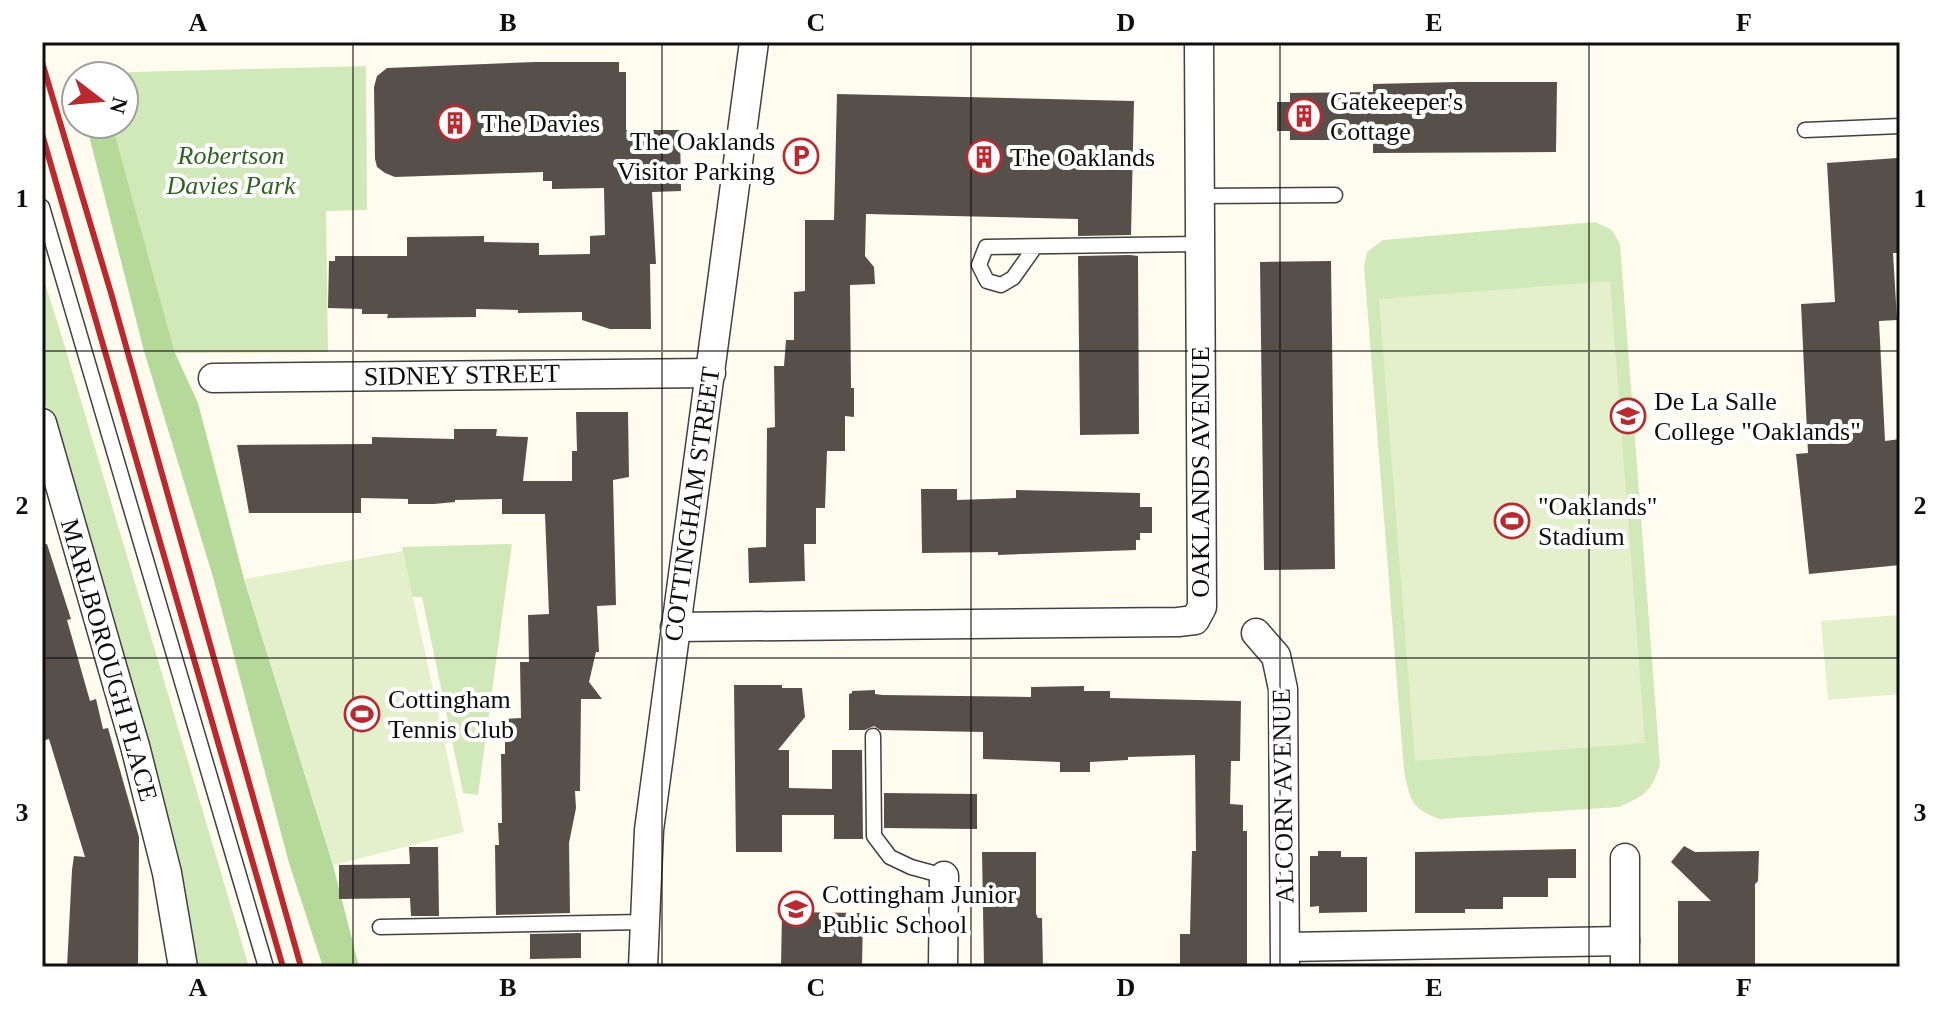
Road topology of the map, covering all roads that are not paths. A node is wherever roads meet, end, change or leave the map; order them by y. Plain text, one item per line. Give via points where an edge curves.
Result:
1 (754, 42) edge
2 (1199, 42) edge
3 (1900, 126) edge
4 (1805, 130) dead end
5 (1335, 195) dead end
6 (1199, 196) junction
7 (42, 207) edge
8 (1199, 244) junction
9 (1035, 247) dead end
10 (711, 373) junction
11 (213, 378) dead end
12 (42, 423) edge
13 (675, 627) junction
14 (1256, 633) dead end
15 (873, 736) dead end
16 (1625, 858) dead end
17 (944, 876) joint
18 (643, 922) junction
19 (380, 927) dead end
20 (1625, 954) edge
21 (1286, 957) edge
22 (183, 967) edge
23 (266, 967) edge
24 (643, 967) edge
25 (943, 967) edge

1 - 10 street, COTTINGHAM STREET
2 - 6 street, OAKLANDS AVENUE
3 - 4 lane
5 - 6 lane
6 - 8 street, OAKLANDS AVENUE
7 - 23 lane
8 - 9 lane
8 - 13 street, OAKLANDS AVENUE via 1202,607 1195,620
10 - 11 street, SIDNEY STREET
10 - 13 street, COTTINGHAM STREET
12 - 22 street, MARLBOROUGH PLACE via 135,746
13 - 18 street, COTTINGHAM STREET
14 - 21 street, ALCORN AVENUE via 1276,656 1283,689
15 - 17 lane via 874,836 890,857
16 - 20 street
17 - 25 street
18 - 19 lane
18 - 24 street, COTTINGHAM STREET
20 - 21 street

